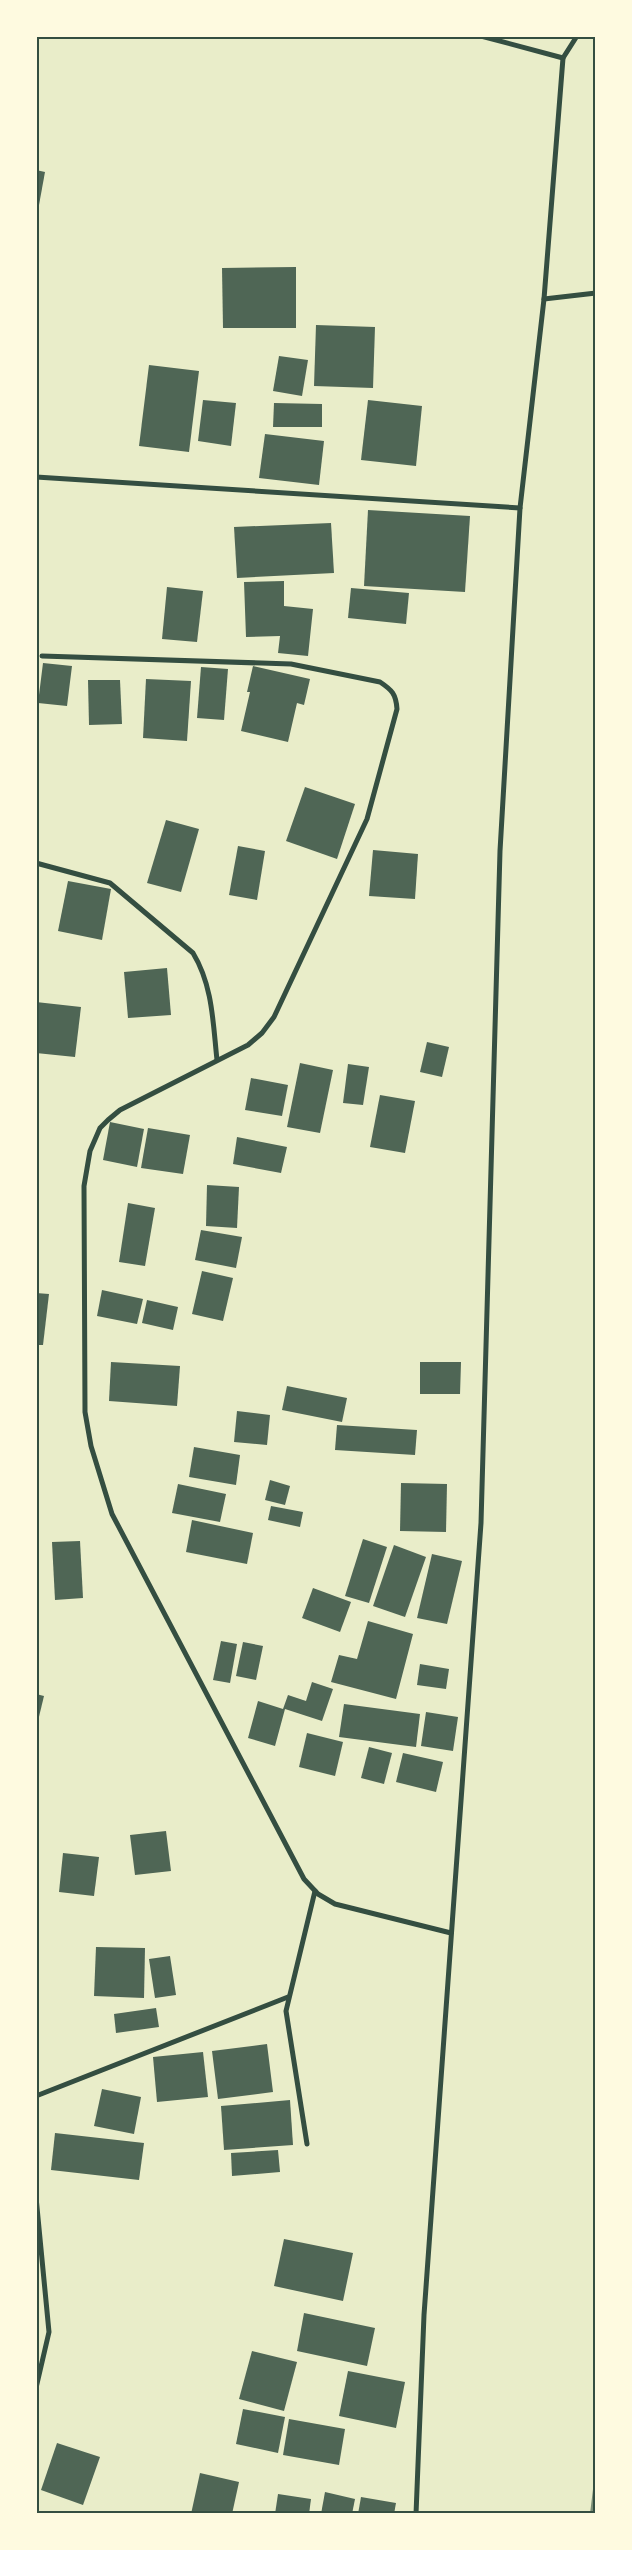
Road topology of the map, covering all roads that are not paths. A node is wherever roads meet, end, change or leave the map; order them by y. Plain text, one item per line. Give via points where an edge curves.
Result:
1 (480, 36) edge
2 (577, 36) edge
3 (563, 58) junction
4 (596, 293) edge
5 (544, 299) junction
6 (36, 476) edge
7 (520, 508) junction
8 (42, 656) dead end
9 (36, 863) edge
10 (217, 1060) junction
11 (315, 1891) junction
12 (452, 1933) junction
13 (288, 1997) junction
14 (36, 2096) edge
15 (307, 2144) dead end
16 (36, 2196) edge
17 (36, 2388) edge
18 (416, 2514) edge

1 - 3 street
2 - 3 street
3 - 5 street
4 - 5 street
5 - 7 street
6 - 7 street
7 - 12 street via 500,851 481,1523
8 - 10 street via 291,664 380,682 392,689 397,698 397,709 367,819 274,1017 248,1045
9 - 10 street via 110,883 193,954 208,986
10 - 11 street via 120,1110 100,1128 90,1151 84,1186 87,1431 122,1537 304,1879
11 - 12 street via 335,1904
11 - 13 street
12 - 18 street via 424,2315
13 - 14 street
13 - 15 street via 286,2021
16 - 17 street via 49,2332

